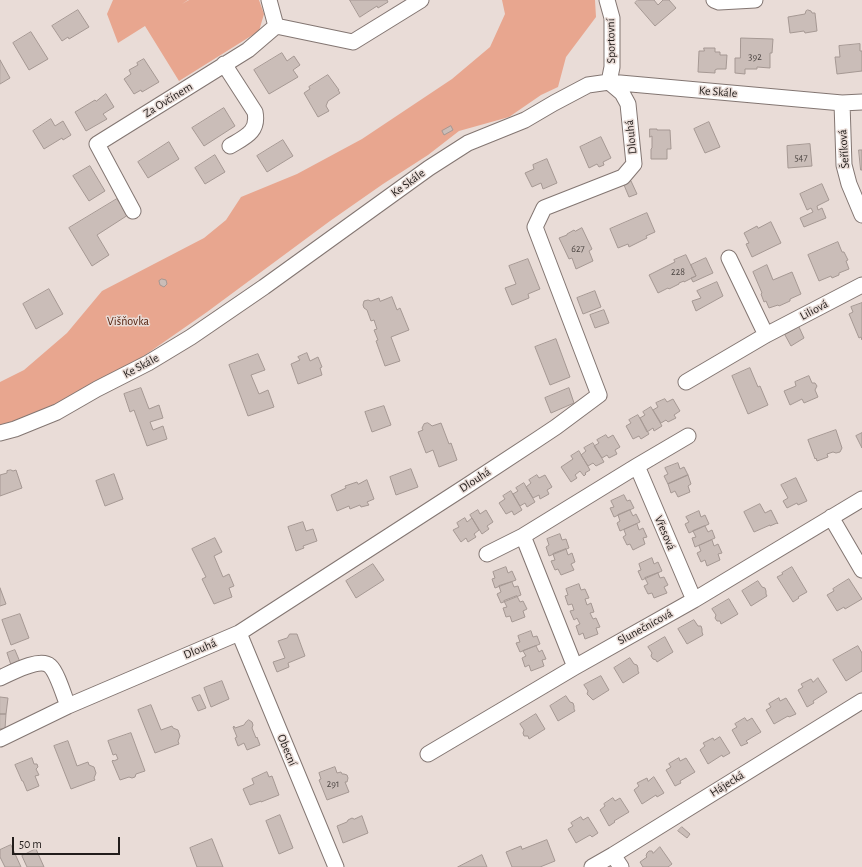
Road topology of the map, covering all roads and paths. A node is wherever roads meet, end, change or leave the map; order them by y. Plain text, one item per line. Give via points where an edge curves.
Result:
1 (269, 0) edge
2 (421, 0) edge
3 (607, 0) edge
4 (714, 0) edge
5 (755, 0) edge
6 (276, 26) junction
7 (224, 64) junction
8 (609, 82) junction
9 (862, 102) edge
10 (842, 103) junction
11 (230, 146) dead end
12 (133, 211) dead end
13 (862, 215) edge
14 (729, 258) dead end
15 (862, 285) edge
16 (766, 335) junction
17 (686, 382) dead end
18 (0, 433) edge
19 (688, 436) dead end
20 (637, 466) junction
21 (862, 499) edge
22 (831, 517) junction
23 (523, 536) junction
24 (487, 554) dead end
25 (862, 570) edge
26 (694, 600) junction
27 (239, 633) junction
28 (575, 667) junction
29 (0, 678) edge
30 (862, 701) edge
31 (68, 706) junction
32 (0, 739) edge
33 (428, 754) dead end
34 (617, 861) edge
35 (336, 867) edge
36 (592, 867) edge

1 - 6 street
2 - 6 street via 353,42
3 - 8 street, Sportovní via 612,18 612,67
4 - 5 street
6 - 7 street, Za Ovčínem via 248,50
7 - 11 street via 254,112 256,120 249,134
7 - 12 street, Za Ovčínem via 97,144
8 - 10 street, Ke Skále
8 - 18 street, Ke Skále via 588,85 525,120 468,143 191,337 57,412
8 - 27 street, Dlouhá via 622,93 628,104 634,164 623,177 544,208 535,227 599,395 556,427
9 - 10 street, Ke Skále
10 - 13 street, Šeříková via 844,165
14 - 16 street
15 - 16 street, Liliová
16 - 17 street, Liliová
19 - 20 street
20 - 23 street
20 - 26 street, Vřesová
21 - 22 street, Slunečnicová
22 - 25 street
22 - 26 street, Slunečnicová
23 - 24 street
23 - 28 street
26 - 28 street, Slunečnicová
27 - 31 street, Dlouhá
27 - 35 street, Obecní
28 - 33 street, Slunečnicová
29 - 31 street via 35,663 50,665
30 - 34 street, Hájecká
31 - 32 street, Dlouhá
34 - 36 street, Hájecká

